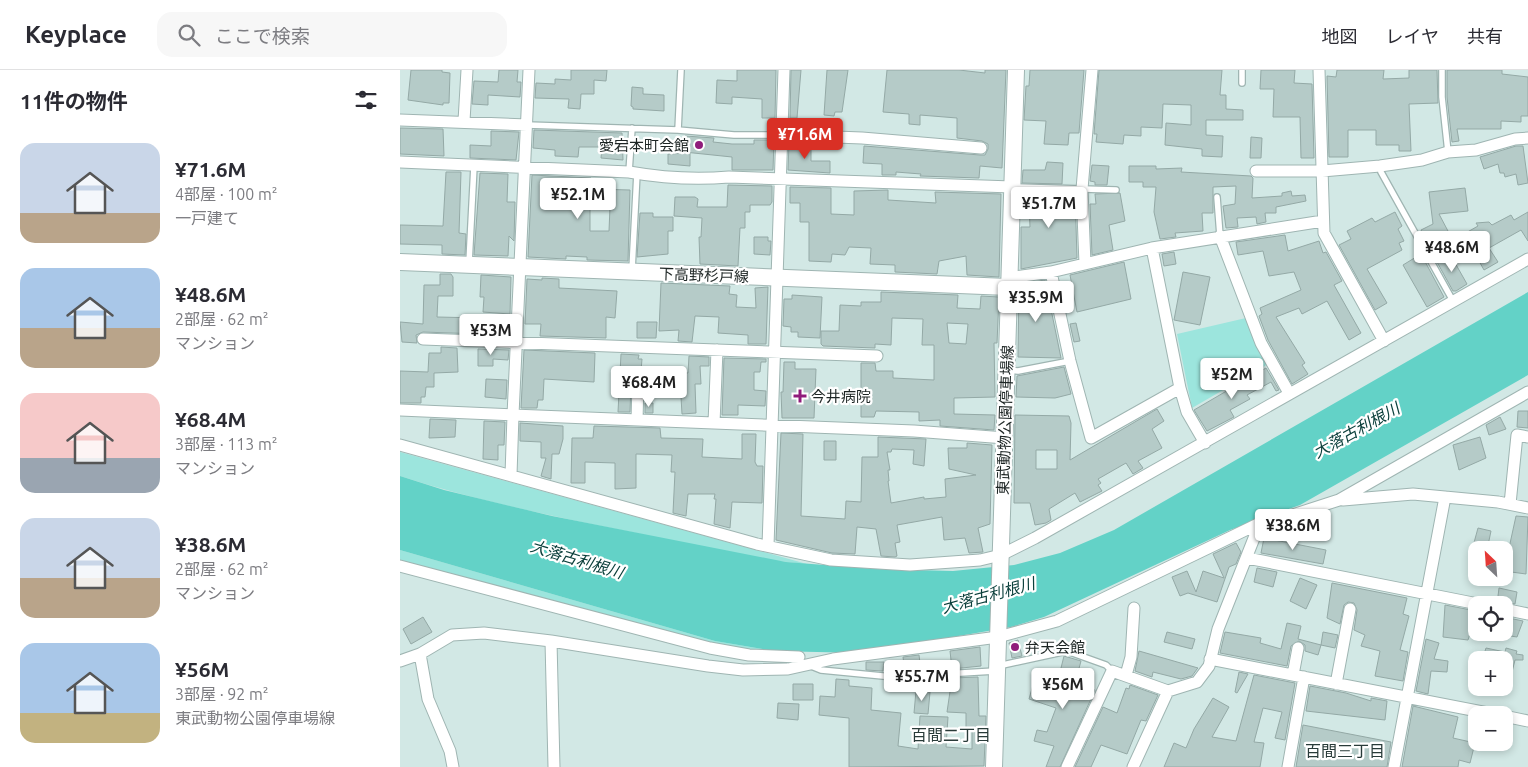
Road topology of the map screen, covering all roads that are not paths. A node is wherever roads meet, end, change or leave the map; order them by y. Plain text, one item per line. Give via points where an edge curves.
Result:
1 (467, 70) edge
2 (529, 70) edge
3 (681, 70) edge
4 (784, 70) edge
5 (1016, 70) edge
6 (1092, 70) edge
7 (1242, 70) edge
8 (1319, 70) edge
9 (1442, 70) edge
10 (1242, 83) dead end
11 (400, 120) edge
12 (464, 121) junction
13 (527, 124) junction
14 (632, 128) junction
15 (678, 130) junction
16 (782, 135) junction
17 (1528, 138) edge
18 (981, 148) dead end
19 (1448, 152) junction
20 (400, 162) edge
21 (474, 166) junction
22 (1380, 166) junction
23 (525, 167) junction
24 (1256, 171) dead end
25 (1322, 172) junction
26 (633, 173) junction
27 (781, 179) junction
28 (1012, 186) junction
29 (1082, 190) junction
30 (1116, 190) dead end
31 (1217, 197) dead end
32 (1323, 221) junction
33 (1220, 236) junction
34 (1152, 248) junction
35 (1528, 259) edge
36 (400, 262) edge
37 (1085, 264) junction
38 (469, 265) junction
39 (520, 267) junction
40 (632, 272) junction
41 (1051, 272) junction
42 (778, 278) junction
43 (1008, 282) junction
44 (1453, 301) junction
45 (423, 339) dead end
46 (1384, 341) junction
47 (516, 343) junction
48 (717, 350) junction
49 (774, 352) junction
50 (877, 356) dead end
51 (1070, 361) junction
52 (1007, 370) junction
53 (638, 384) dead end
54 (1180, 388) junction
55 (1528, 392) edge
56 (1290, 394) junction
57 (400, 410) edge
58 (513, 415) junction
59 (637, 420) junction
60 (714, 423) junction
61 (771, 425) junction
62 (1528, 437) edge
63 (1005, 438) junction
64 (1205, 443) junction
65 (400, 445) edge
66 (511, 475) junction
67 (1445, 497) junction
68 (1339, 500) junction
69 (1510, 504) junction
70 (1528, 508) edge
71 (1260, 523) junction
72 (768, 546) junction
73 (1001, 558) junction
74 (1247, 558) junction
75 (400, 566) edge
76 (1427, 594) junction
77 (1468, 602) edge
78 (1134, 608) dead end
79 (1350, 609) dead end
80 (1513, 611) edge
81 (1528, 614) edge
82 (998, 635) junction
83 (551, 641) junction
84 (1298, 648) dead end
85 (420, 654) junction
86 (799, 657) dead end
87 (1210, 659) junction
88 (400, 661) edge
89 (809, 665) junction
90 (998, 668) junction
91 (1112, 671) junction
92 (1126, 675) junction
93 (1299, 676) junction
94 (1336, 684) junction
95 (1168, 691) junction
96 (1407, 697) junction
97 (1468, 709) edge
98 (1513, 718) edge
99 (1528, 721) edge
100 (453, 767) edge
101 (554, 767) edge
102 (994, 767) edge
103 (1067, 767) edge
104 (1133, 767) edge
105 (1288, 767) edge
106 (1394, 767) edge

1 - 12 street
2 - 13 street
3 - 15 lane
4 - 16 street
5 - 28 main road, 東武動物公園停車場線
6 - 29 street
7 - 10 lane
8 - 25 street
9 - 19 lane
11 - 12 street
12 - 13 street
13 - 14 lane
13 - 23 street
14 - 15 lane
14 - 26 lane
15 - 16 lane
16 - 18 street
16 - 27 street
17 - 19 street via 1503,141 1476,150
19 - 22 street via 1422,160
20 - 21 street
21 - 23 street
21 - 38 lane
22 - 25 street
22 - 44 lane
23 - 26 street
23 - 39 street
24 - 25 street
25 - 32 street
26 - 27 street via 698,180 728,177
26 - 40 lane
27 - 28 street
27 - 42 street
28 - 29 lane
28 - 43 main road, 東武動物公園停車場線
29 - 30 lane
29 - 37 street
31 - 33 lane
32 - 33 street
32 - 46 street via 1326,240
33 - 34 street
33 - 56 street via 1261,343
34 - 37 street
34 - 54 street
35 - 44 street
36 - 38 main road, 下高野杉戸線
37 - 41 street
38 - 39 main road, 下高野杉戸線
39 - 40 main road, 下高野杉戸線
39 - 47 street
40 - 42 main road, 下高野杉戸線
41 - 43 street
41 - 51 street
42 - 43 main road, 下高野杉戸線
42 - 49 street
43 - 52 main road, 東武動物公園停車場線
44 - 46 street
45 - 47 street
46 - 56 street
47 - 48 street
47 - 58 street
48 - 49 street
48 - 60 street
49 - 50 street
49 - 61 street
51 - 52 lane via 1018,371
51 - 54 street via 1091,438
52 - 63 main road, 東武動物公園停車場線
53 - 59 street
54 - 64 street via 1187,412
55 - 68 street
56 - 64 street
57 - 58 street
58 - 59 street
58 - 66 street
59 - 60 street
60 - 61 street
61 - 63 street
61 - 72 street
62 - 69 street via 1517,436
63 - 73 main road, 東武動物公園停車場線
64 - 73 street
65 - 66 street
66 - 72 street
67 - 68 street via 1413,494
67 - 69 street
67 - 76 street
68 - 71 street
69 - 70 street
71 - 74 street
71 - 82 street via 1057,621
72 - 73 street via 831,560 910,565
73 - 82 main road, 東武動物公園停車場線
74 - 76 street
74 - 87 street
75 - 86 street via 710,648 749,655
76 - 77 street
76 - 96 street
78 - 92 street via 1131,658
79 - 94 street
80 - 81 street
82 - 89 street
82 - 90 main road
83 - 85 street via 484,633 462,634 442,640
83 - 89 street via 744,670
83 - 101 street
84 - 93 street
85 - 88 street
85 - 100 street via 428,699 450,751
87 - 93 street
87 - 95 street via 1209,666 1197,682
89 - 90 lane via 821,670 893,677
90 - 91 lane via 1067,651 1106,665
90 - 102 main road
91 - 92 street
91 - 103 street
92 - 95 street
93 - 94 street
93 - 105 street
94 - 96 street
95 - 104 street
96 - 97 street
96 - 106 street
98 - 99 street

